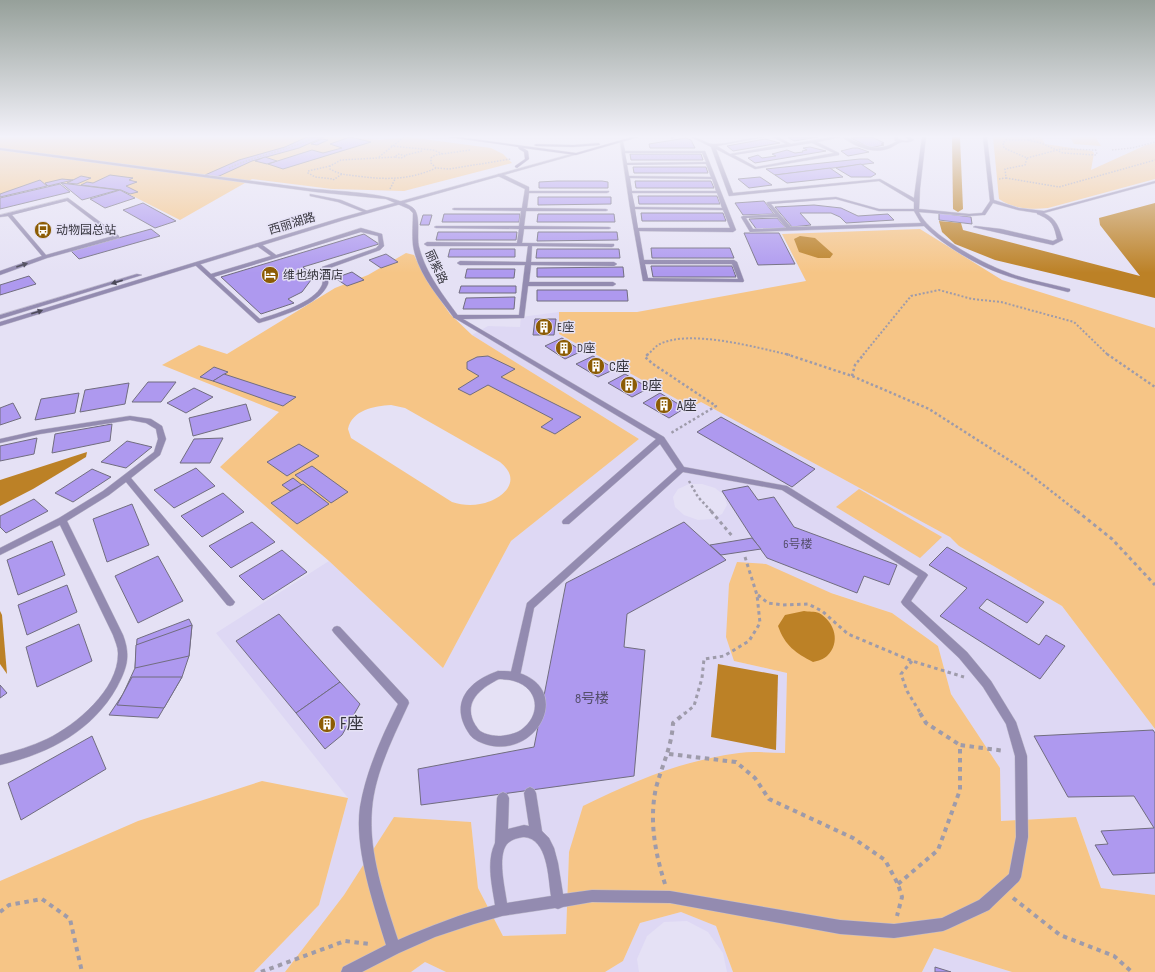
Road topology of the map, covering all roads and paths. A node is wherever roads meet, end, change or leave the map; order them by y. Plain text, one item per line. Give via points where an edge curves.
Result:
1 (228, 182) edge
2 (247, 182) edge
3 (461, 182) edge
4 (474, 182) edge
5 (516, 182) edge
6 (628, 182) edge
7 (715, 182) edge
8 (726, 182) edge
9 (857, 182) edge
10 (884, 182) edge
11 (919, 182) edge
12 (990, 182) edge
13 (1032, 182) edge
14 (1075, 182) edge
15 (1154, 182) edge
16 (527, 192) junction
17 (607, 192) dead end
18 (630, 192) junction
19 (719, 192) junction
20 (394, 201) junction
21 (992, 201) junction
22 (917, 202) junction
23 (401, 203) junction
24 (632, 208) junction
25 (454, 209) dead end
26 (725, 209) junction
27 (524, 210) junction
28 (606, 210) dead end
29 (916, 210) junction
30 (366, 211) junction
31 (1038, 212) junction
32 (9, 214) junction
33 (779, 215) junction
34 (0, 216) edge
35 (925, 224) junction
36 (436, 227) dead end
37 (522, 227) junction
38 (975, 227) dead end
39 (609, 228) dead end
40 (636, 229) junction
41 (790, 229) junction
42 (427, 244) dead end
43 (519, 244) junction
44 (259, 245) junction
45 (612, 245) dead end
46 (530, 247) dead end
47 (45, 257) junction
48 (275, 257) junction
49 (642, 262) junction
50 (460, 263) dead end
51 (528, 263) junction
52 (197, 264) junction
53 (614, 264) dead end
54 (0, 273) edge
55 (210, 276) junction
56 (525, 284) junction
57 (613, 284) dead end
58 (1068, 290) dead end
59 (456, 316) junction
60 (0, 317) edge
61 (0, 324) edge
62 (852, 376) junction
63 (1155, 387) edge
64 (661, 439) junction
65 (0, 441) edge
66 (681, 470) junction
67 (126, 477) junction
68 (62, 520) junction
69 (566, 522) dead end
70 (733, 537) dead end
71 (0, 552) edge
72 (745, 557) dead end
73 (1155, 585) edge
74 (757, 595) junction
75 (230, 602) dead end
76 (338, 630) dead end
77 (912, 661) junction
78 (515, 676) junction
79 (988, 684) junction
80 (960, 744) junction
81 (669, 754) junction
82 (1021, 756) junction
83 (0, 760) edge
84 (530, 793) dead end
85 (503, 798) dead end
86 (537, 835) junction
87 (501, 843) junction
88 (898, 884) junction
89 (1002, 889) junction
90 (670, 897) junction
91 (558, 902) junction
92 (502, 910) junction
93 (0, 912) edge
94 (894, 931) junction
95 (394, 948) junction
96 (82, 972) edge
97 (261, 972) edge
98 (348, 972) edge
99 (1132, 972) edge

1 - 30 street via 310,194
2 - 20 street via 378,196
3 - 20 street, 西丽湖路
4 - 23 street, 西丽湖路
5 - 16 street via 528,188
6 - 18 street
7 - 19 street
8 - 9 street via 731,195
10 - 22 street
11 - 22 street
12 - 21 street
13 - 14 path via 1059,187
15 - 31 street
16 - 17 street
16 - 27 street
18 - 19 street
18 - 24 street
19 - 26 street
20 - 23 street
20 - 30 street, 西丽湖路
21 - 29 street via 986,212 978,214
21 - 31 street via 1012,208
22 - 29 street
23 - 30 street, 西丽湖路
23 - 59 street, 丽紫路 via 415,213 416,245 421,262 429,279
24 - 26 street
24 - 40 street
25 - 27 street
26 - 40 street via 733,230
27 - 28 street
27 - 37 street
29 - 33 street via 879,210 836,198 768,203
29 - 35 street
30 - 44 street, 西丽湖路
30 -> 60 street, 西丽湖路
31 - 38 street via 1048,216 1055,223 1060,240 1053,243
32 - 34 street
32 - 47 street
32 - 47 street via 68,199 117,237
33 - 41 street
33 - 41 street via 743,217 752,231
35 - 41 street
35 - 58 street via 941,238 990,267
36 - 37 street
37 - 39 street
37 - 43 street
40 - 49 street
42 - 43 street
43 - 45 street
44 - 48 street
44 - 52 street, 西丽湖路
46 - 51 street
54 -> 47 street
48 - 55 street
48 - 55 street via 361,230 380,235 382,241 378,249 324,268 324,287 308,300 292,310 259,321
49 - 49 street via 645,280 741,281 734,262
50 - 51 street
51 - 53 street
51 - 56 street
52 - 55 street
61 -> 52 street, 西丽湖路
56 - 57 street
56 - 59 street via 522,317
59 - 64 street
62 - 63 path via 855,365 911,296 939,290 972,299 1001,302 1074,322 1109,356
62 - 64 path via 797,358 726,340 680,339 659,345 645,357 661,372 699,393 716,406
62 - 73 path via 929,409 1023,469 1112,539
64 - 66 street
64 - 69 street
65 - 67 street via 130,418 148,421 159,428 162,439 157,453
66 - 70 path via 698,497
66 - 78 street via 530,606
66 - 79 street via 784,488 923,575 906,602 963,655
67 - 68 street via 106,493
67 - 75 street
68 - 71 street
68 - 83 street via 118,636 123,651 121,669 111,690 99,705 73,729 46,746 17,757
72 - 74 path
74 - 77 path via 768,603 782,606 808,604 822,611 848,634
74 - 81 path via 760,623 749,641 724,656 704,659 694,706 672,722 673,740
76 - 95 street via 404,703 382,748 366,809 367,846
77 - 79 path
77 - 80 path via 901,674 907,691 926,723
78 - 78 street via 498,675 483,681 471,692 465,706 466,721 475,734 490,741 508,742 525,735 536,723 542,708 539,694 529,682
79 - 82 street via 1011,722
80 - 82 path via 1001,750
80 - 88 path via 960,790 938,850
81 - 88 path via 736,762 755,778 769,799 853,838 885,860
81 - 90 path via 660,776 654,808 655,843
82 - 89 street via 1022,837 1015,877
84 - 86 street
85 - 87 street
86 - 87 street via 528,831 518,831 508,835
86 - 91 street via 548,851
87 - 92 street via 496,853 496,863
88 - 94 path via 902,897
89 - 94 street via 984,905 943,924
89 - 99 path via 1060,935 1114,956
90 - 91 street via 592,896
90 - 94 street via 840,927
91 - 92 street
92 - 95 street via 447,926
93 - 96 path via 9,905 42,899 70,919
95 - 97 path via 345,941
95 - 98 street

